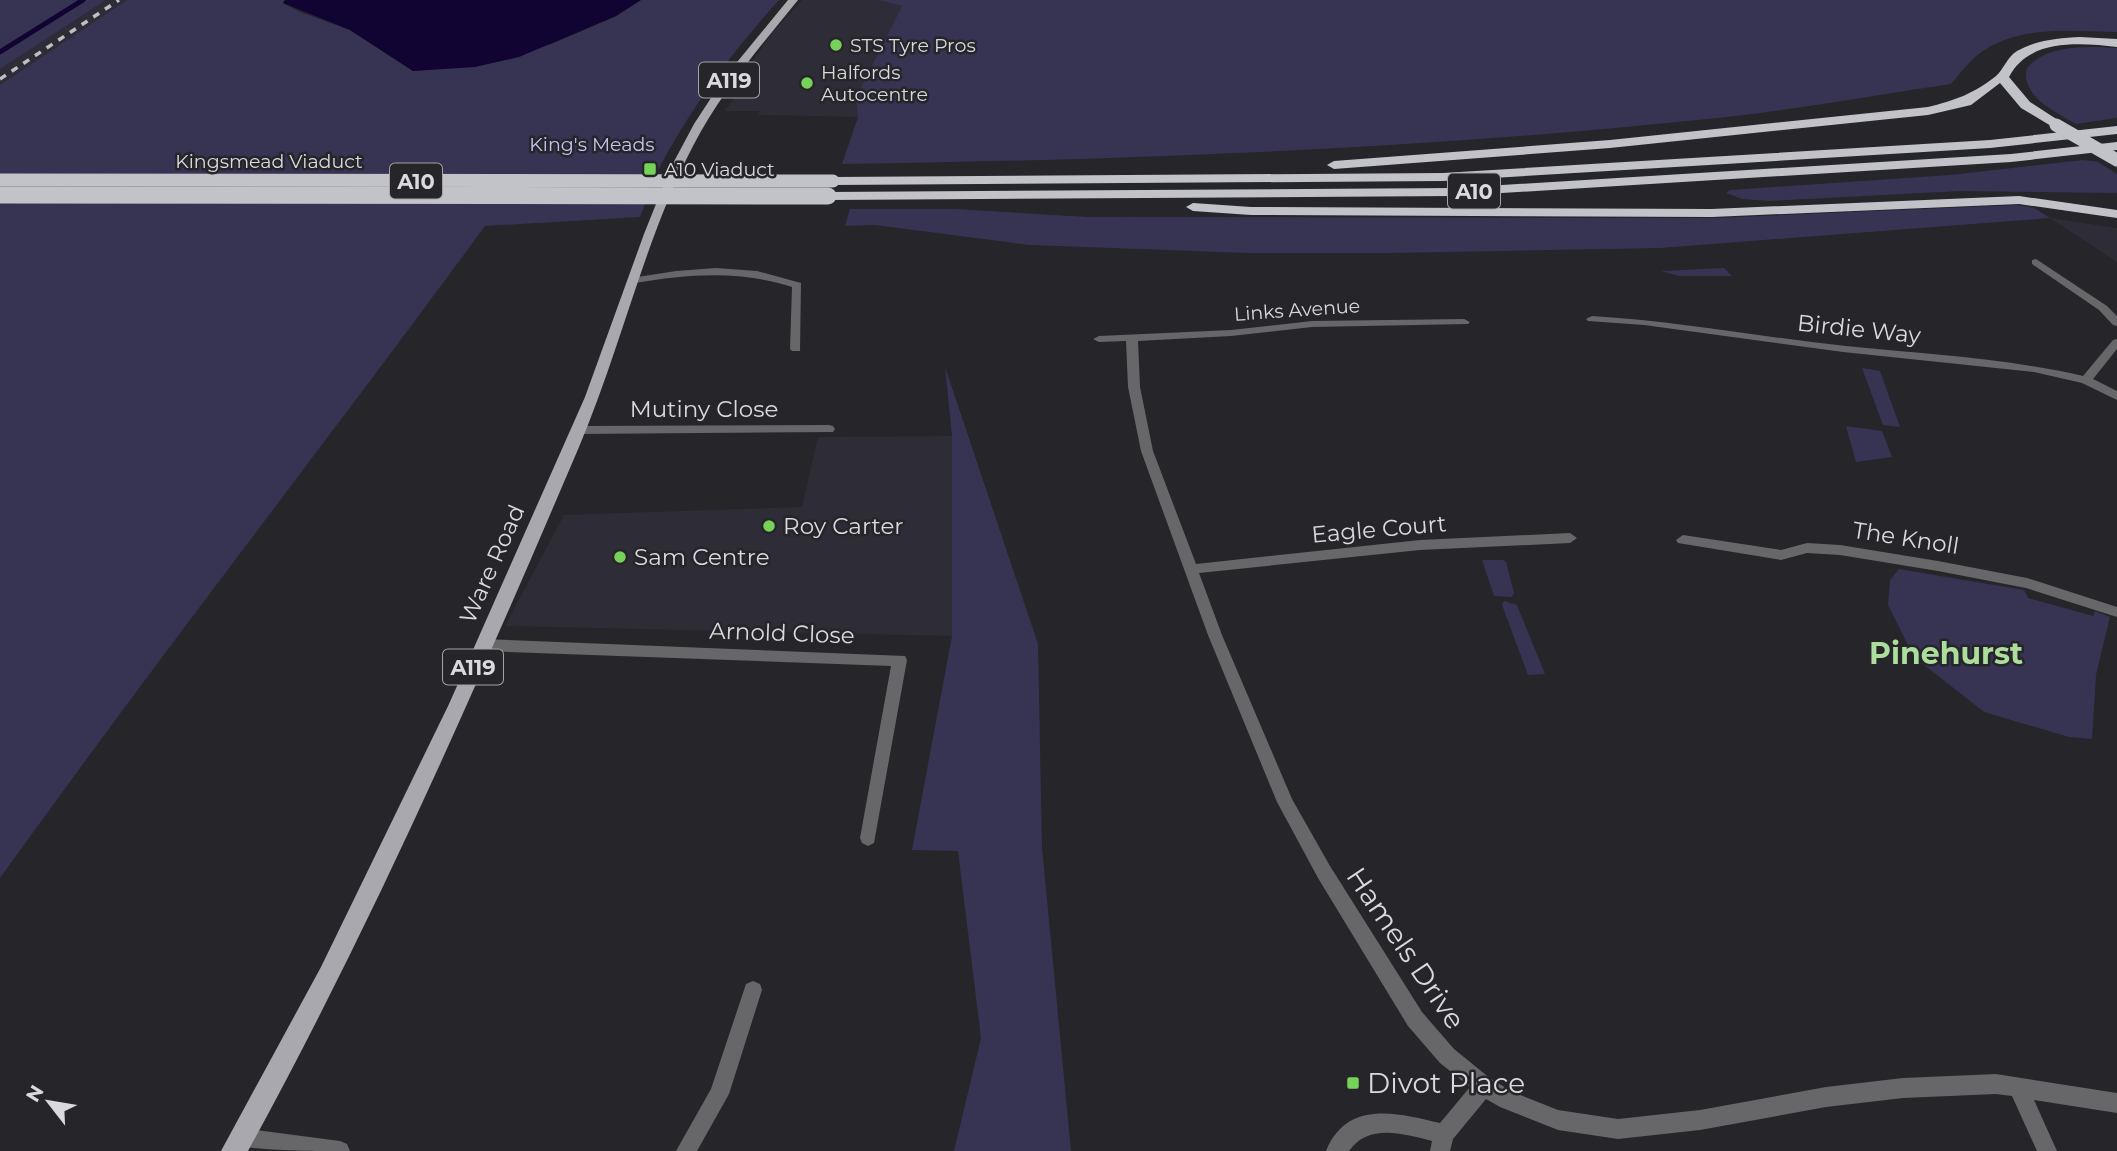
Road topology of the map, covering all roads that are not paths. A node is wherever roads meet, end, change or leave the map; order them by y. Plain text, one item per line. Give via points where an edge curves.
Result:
1 (793, 0) edge
2 (2117, 43) edge
3 (2003, 77) junction
4 (2117, 130) edge
5 (2117, 146) edge
6 (2117, 160) edge
7 (0, 180) edge
8 (1105, 181) junction
9 (0, 195) edge
10 (997, 197) junction
11 (2117, 214) edge
12 (2036, 262) dead end
13 (635, 280) junction
14 (1592, 320) dead end
15 (1464, 322) dead end
16 (2117, 323) edge
17 (1132, 337) junction
18 (1099, 339) dead end
19 (2117, 342) edge
20 (796, 349) dead end
21 (2085, 380) junction
22 (2117, 396) edge
23 (829, 429) dead end
24 (578, 430) junction
25 (1570, 538) dead end
26 (1683, 540) dead end
27 (1192, 569) junction
28 (2117, 612) edge
29 (483, 645) junction
30 (868, 838) dead end
31 (753, 990) dead end
32 (1484, 1086) junction
33 (2018, 1087) junction
34 (2117, 1103) edge
35 (1442, 1142) edge
36 (237, 1145) edge
37 (340, 1151) edge
38 (686, 1151) edge
39 (1336, 1151) edge
40 (2047, 1151) edge

1 - 13 main road, Ware Road / A119 via 749,51 677,167
2 - 3 highway via 2037,48 2017,56
3 - 6 highway, bridge via 2015,97
3 - 8 highway via 1966,102 1928,111 1610,144
4 - 8 highway, A10 via 1990,144 1443,177
5 - 10 highway, A10 via 2011,158 1454,192
7 - 8 highway, Kingsmead Viaduct / A10, bridge
9 - 10 highway, Kingsmead Viaduct / A10, bridge
10 - 11 highway via 1251,211 1712,213 2018,200
12 - 16 street via 2104,308
13 - 20 street via 709,270 780,278 797,285
13 - 24 main road, Ware Road / A119
14 - 21 street, Birdie Way via 1644,322 1843,349 2034,368
15 - 17 street, Links Avenue via 1312,324
17 - 18 street, Links Avenue
17 - 27 street, Hamels Drive via 1134,387 1147,451
19 - 21 street
21 - 22 street, Birdie Way
23 - 24 street, Mutiny Close
24 - 29 main road, Ware Road / A119
25 - 27 street, Eagle Court via 1420,545
26 - 28 street, The Knoll via 1781,555 1807,548 1840,550 1938,566 2027,583
27 - 32 street, Hamels Drive via 1261,748 1324,873 1415,1019 1447,1056
29 - 30 street, Arnold Close via 900,660
29 - 36 main road, Ware Road / A119 via 385,860
31 - 38 street via 719,1094
32 - 33 street, Hamels Drive via 1558,1120 1618,1129 1903,1088
32 - 35 street
33 - 34 street, Hamels Drive
33 - 40 street
35 - 39 street via 1376,1121 1345,1136
36 - 37 street

